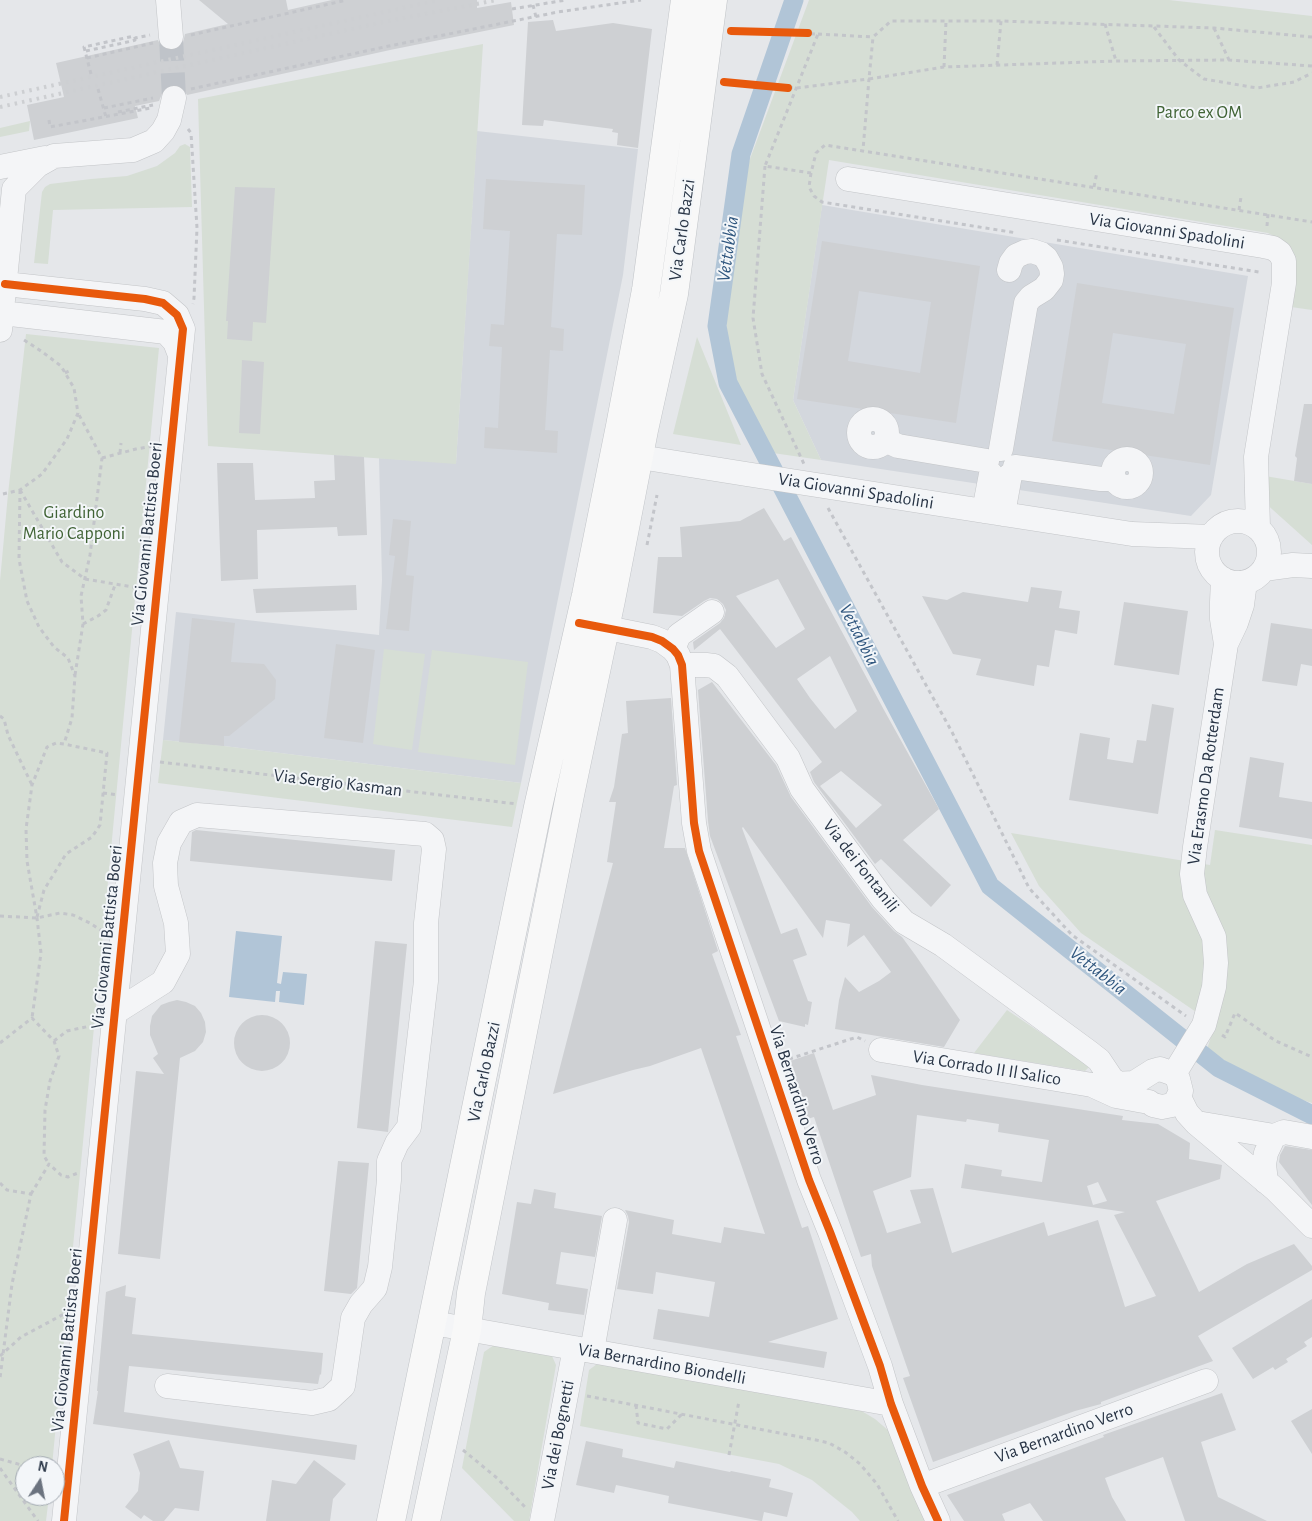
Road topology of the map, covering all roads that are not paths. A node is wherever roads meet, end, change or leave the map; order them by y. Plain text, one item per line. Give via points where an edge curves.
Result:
1 (168, 0) edge
2 (685, 0) edge
3 (713, 0) edge
4 (166, 38) tunnel mouth
5 (175, 94) tunnel mouth
6 (54, 156) junction
7 (0, 166) edge
8 (848, 180) dead end
9 (7, 182) edge
10 (1009, 270) dead end
11 (5, 284) junction
12 (8, 327) edge
13 (180, 355) junction
14 (885, 440) dead end
15 (627, 455) junction
16 (1256, 457) junction
17 (1001, 465) junction
18 (1114, 479) dead end
19 (994, 512) junction
20 (1230, 522) junction
21 (1209, 547) junction
22 (1312, 558) edge
23 (1252, 561) junction
24 (1312, 566) edge
25 (712, 612) dead end
26 (592, 625) junction
27 (678, 657) junction
28 (105, 1019) junction
29 (881, 1050) road end
30 (1176, 1070) junction
31 (1147, 1076) junction
32 (1118, 1084) junction
33 (1092, 1085) junction
34 (1179, 1097) junction
35 (1149, 1102) junction
36 (1196, 1123) junction
37 (1274, 1136) junction
38 (1312, 1137) edge
39 (1266, 1182) junction
40 (615, 1220) dead end
41 (1312, 1226) edge
42 (433, 1323) junction
43 (467, 1330) junction
44 (584, 1350) junction
45 (1206, 1381) dead end
46 (167, 1386) dead end
47 (891, 1404) junction
48 (922, 1486) junction
49 (536, 1517) edge
50 (64, 1521) edge
51 (391, 1521) edge
52 (426, 1521) edge
53 (938, 1521) edge

1 - 4 street
2 - 15 main road, Via Carlo Bazzi
3 - 15 main road, Via Carlo Bazzi via 674,294 644,430
5 - 6 street via 169,120 154,141 133,150
6 - 7 street
6 - 9 street
8 - 16 street, Via Giovanni Spadolini via 1273,248 1284,261 1284,283
9 - 11 street
10 - 17 street via 1016,256 1032,251 1046,258 1052,274 1044,289 1026,303
11 - 12 street
11 - 13 street, Via Giovanni Battista Boeri via 163,303 177,315 183,329
12 - 13 street via 166,332
13 - 28 street, Via Giovanni Battista Boeri
14 - 17 street via 898,446
15 - 19 street, Via Giovanni Spadolini via 746,474 797,474
15 - 26 main road, Via Carlo Bazzi
16 - 20 street, Via Giovanni Spadolini
16 - 23 street, Via Giovanni Spadolini
17 - 18 street
17 - 19 street
19 - 21 street, Via Giovanni Spadolini via 1132,534 1188,552
20 - 21 street, Via Giovanni Spadolini via 1220,526
20 - 23 street via 1244,521
21 - 23 street via 1213,569
22 - 23 street
23 - 24 street
23 - 30 street, Via Erasmo Da Rotterdam via 1222,602 1226,644 1192,874 1195,895 1214,937 1214,987
25 - 27 street via 680,635
26 - 27 street via 652,637 662,641
26 - 42 main road, Via Carlo Bazzi via 538,807
26 - 43 main road, Via Carlo Bazzi
27 - 32 street, Via dei Fontanili via 714,666 727,676 788,758 802,789 883,899 904,922 943,946 1090,1053
27 - 47 street, Via Bernardino Verro via 699,851 809,1180 880,1366
28 - 46 street via 163,982 178,954 176,922 166,886 165,863 170,842 181,822 197,815 425,834 432,840 426,982 409,1127 397,1143 390,1161 380,1267 375,1288 353,1318 344,1386 329,1399 312,1403
28 - 50 street, Via Giovanni Battista Boeri
29 - 33 street, Via Corrado II Il Salico
30 - 31 street, Via Corrado II Il Salico via 1153,1071
30 - 34 street via 1181,1091
31 - 32 street, Via Corrado II Il Salico via 1134,1083
31 - 35 street via 1144,1093
32 - 33 street, Via Corrado II Il Salico
33 - 35 street, Via Corrado II Il Salico via 1116,1096
34 - 35 street, Via Corrado II Il Salico via 1167,1106 1157,1107
34 - 36 street
36 - 37 street
36 - 39 street
37 - 38 street via 1284,1132
37 - 39 street via 1265,1158
39 - 41 street
40 - 44 street, Via dei Bognetti
42 - 43 street, Via Bernardino Biondelli
42 - 51 main road, Via Carlo Bazzi
43 - 44 street, Via Bernardino Biondelli
43 - 52 main road, Via Carlo Bazzi
44 - 47 street, Via Bernardino Biondelli
44 - 49 street, Via dei Bognetti
45 - 48 street, Via Bernardino Verro
47 - 48 street, Via Bernardino Verro
48 - 53 street, Via Bernardino Verro

